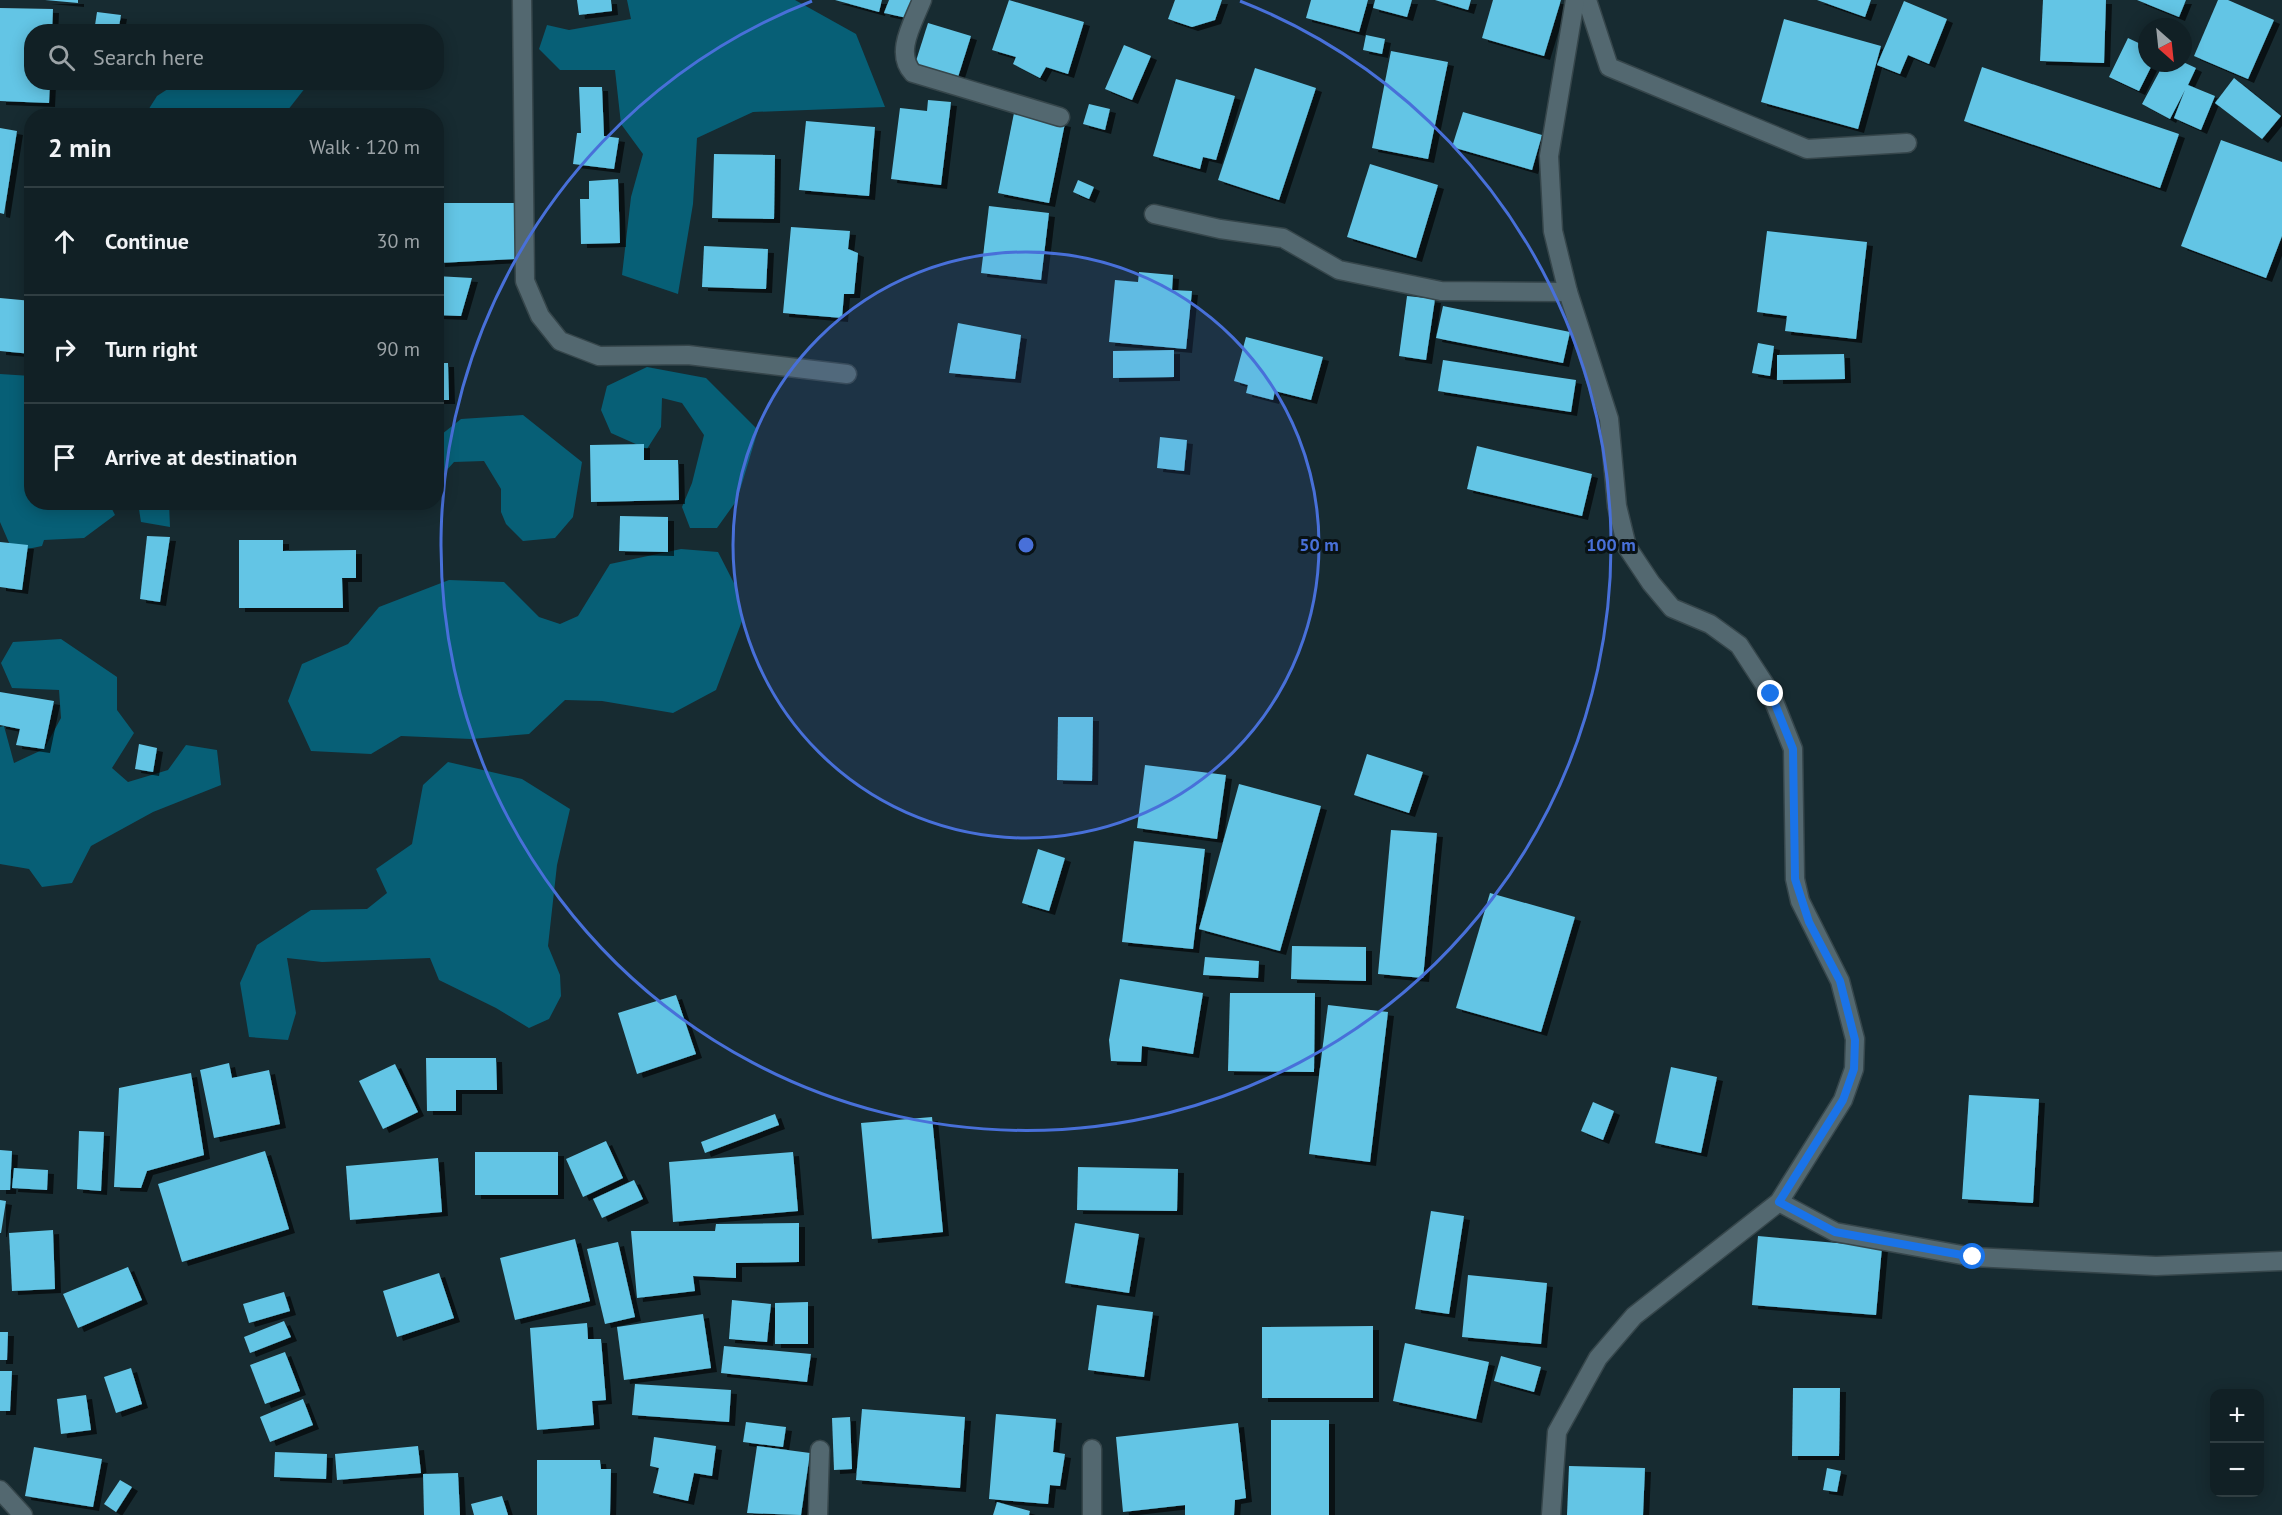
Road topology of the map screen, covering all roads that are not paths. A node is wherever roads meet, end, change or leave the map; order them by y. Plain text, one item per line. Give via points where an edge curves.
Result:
1 (522, 0) edge
2 (922, 0) edge
3 (1575, 0) edge
4 (1587, 0) edge
5 (1060, 117) dead end
6 (1907, 143) dead end
7 (1154, 214) dead end
8 (1568, 292) junction
9 (847, 374) dead end
10 (1779, 1202) junction
11 (2282, 1261) edge
12 (1092, 1449) dead end
13 (820, 1450) dead end
14 (0, 1490) edge
15 (23, 1515) edge
16 (818, 1515) edge
17 (1092, 1515) edge
18 (1551, 1515) edge

1 - 9 street via 525,281 540,316 560,341 599,356 687,356
2 - 5 street via 903,53 905,65 913,73
3 - 8 street via 1549,156 1553,231
4 - 6 street via 1609,67 1808,149
7 - 8 street via 1283,238 1339,270 1441,291
8 - 10 street via 1610,419 1617,506 1627,547 1672,608 1710,624 1739,645 1771,694 1793,749 1795,879 1809,922 1840,981 1855,1040 1854,1069 1843,1100
10 - 11 street via 1835,1232 1973,1257 2156,1266
10 - 18 street via 1634,1316 1598,1358 1557,1432
12 - 17 street
13 - 16 street
14 - 15 street

